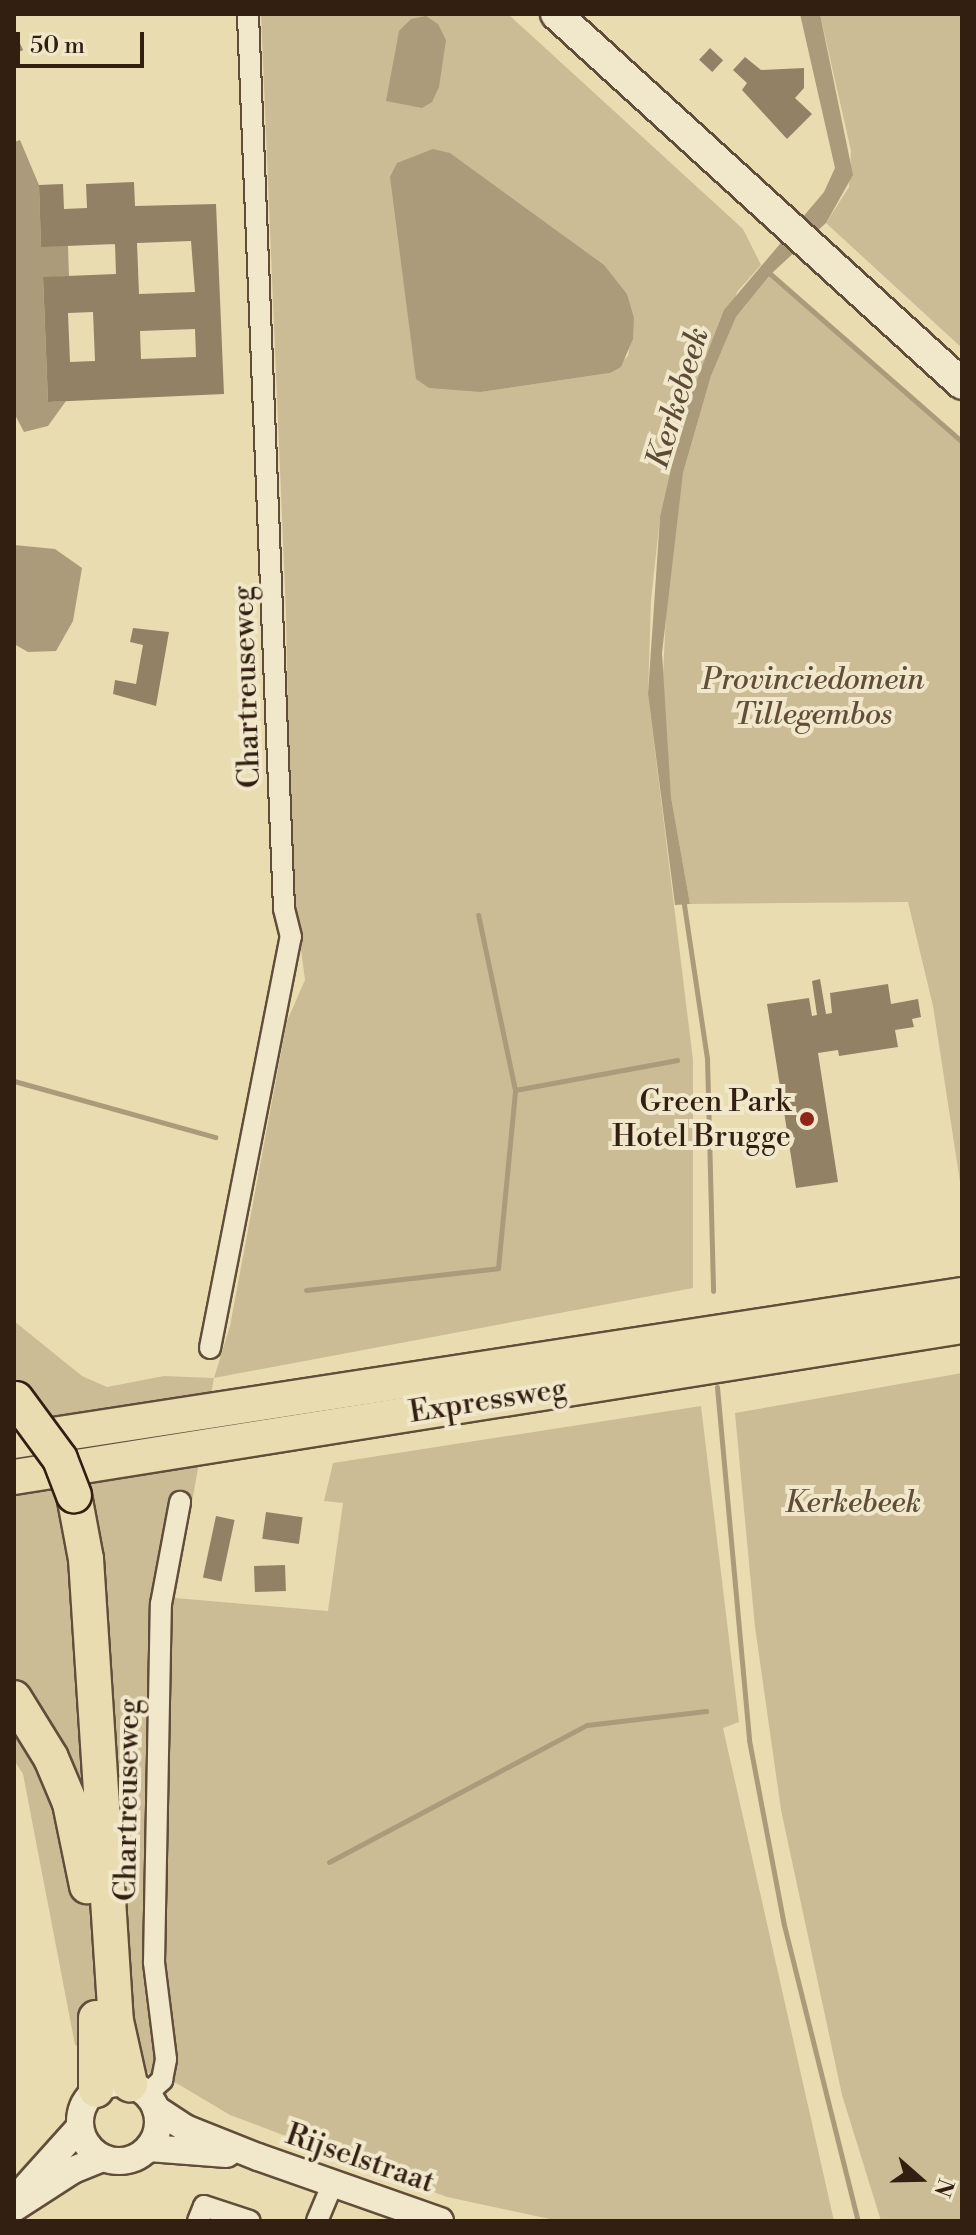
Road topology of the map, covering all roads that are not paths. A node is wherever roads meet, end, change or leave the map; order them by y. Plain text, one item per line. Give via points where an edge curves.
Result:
1 (248, 14) edge
2 (556, 14) edge
3 (962, 384) edge
4 (962, 1285) edge
5 (962, 1295) edge
6 (906, 1302) junction
7 (958, 1328) edge
8 (210, 1348) dead end
9 (15, 1398) edge
10 (14, 1441) edge
11 (14, 1477) edge
12 (180, 1502) dead end
13 (14, 1698) edge
14 (96, 2090) junction
15 (144, 2096) junction
16 (80, 2127) junction
17 (149, 2148) junction
18 (258, 2157) junction
19 (103, 2158) junction
20 (333, 2183) junction
21 (14, 2199) edge
22 (14, 2208) edge
23 (198, 2221) edge
24 (250, 2221) edge
25 (317, 2221) edge
26 (440, 2221) edge

1 - 8 street, Chartreuseweg via 284,908 291,937
2 - 3 main road
4 - 6 highway
5 - 6 highway, Expressweg
6 - 10 highway, Expressweg
7 - 11 highway, Expressweg
9 - 15 highway, bridge via 60,1459 74,1495 86,1559 116,2021
12 - 15 street, Chartreuseweg via 161,1604 154,1947 166,2059 162,2080
13 - 14 highway via 51,1758 83,1853 99,2058
14 - 15 street
14 - 16 street via 85,2103
15 - 17 street via 159,2123
15 - 18 street, Rijselstraat via 185,2128
16 - 19 street via 92,2150
16 - 21 street
17 - 18 street, Rijselstraat
17 - 19 street, Rijselstraat via 127,2161
18 - 20 street, Rijselstraat
19 - 22 street, Rijselstraat via 73,2170
20 - 25 street
20 - 26 street, Rijselstraat
23 - 24 street via 204,2206

